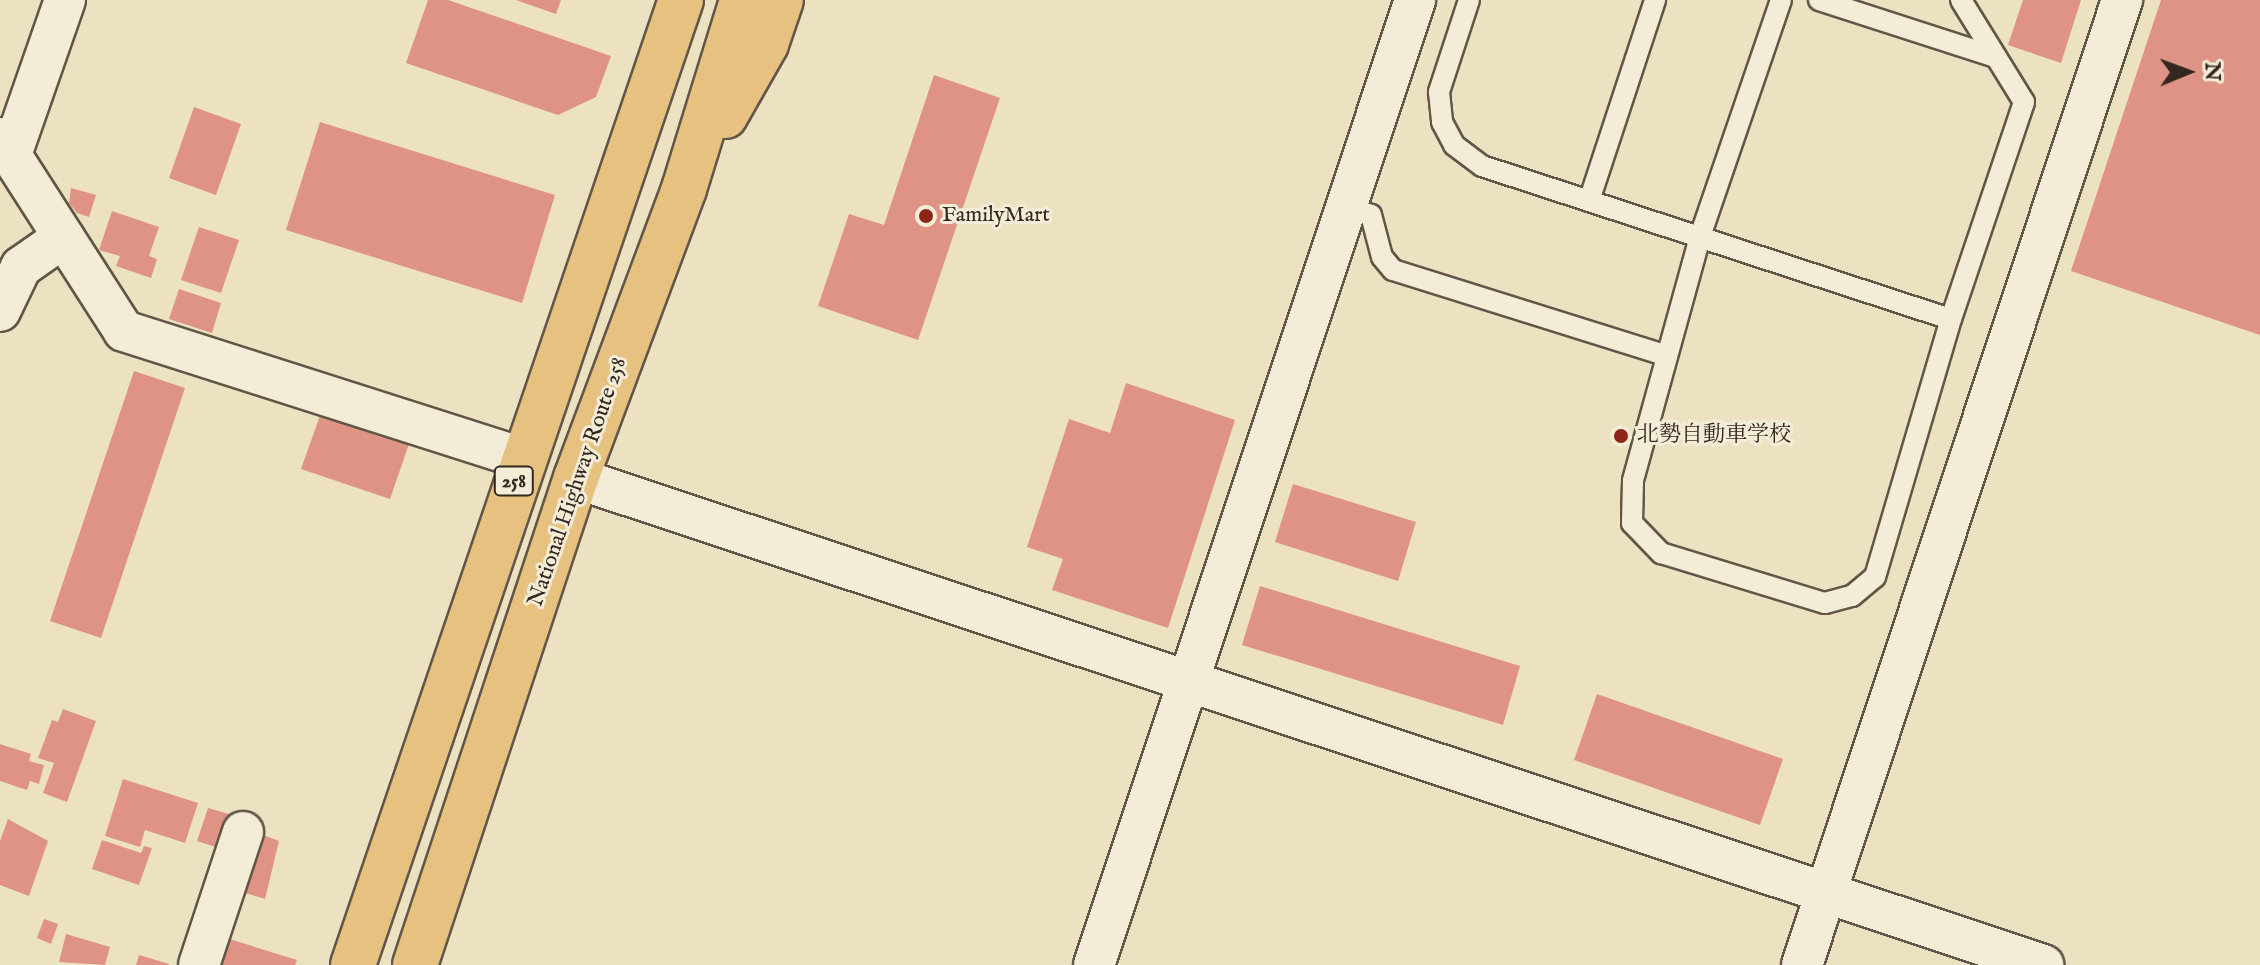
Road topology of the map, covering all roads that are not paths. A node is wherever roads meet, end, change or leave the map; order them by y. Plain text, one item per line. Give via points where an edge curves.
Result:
1 (65, 0) edge
2 (742, 0) edge
3 (781, 0) edge
4 (1415, 0) edge
5 (1469, 0) edge
6 (1655, 0) edge
7 (1781, 0) edge
8 (1819, 0) edge
9 (1961, 0) edge
10 (2122, 0) edge
11 (680, 1) edge
12 (1996, 57) junction
13 (6, 147) edge
14 (684, 189) junction
15 (1589, 201) junction
16 (1345, 207) junction
17 (64, 237) junction
18 (1700, 237) junction
19 (0, 311) edge
20 (1951, 319) junction
21 (1667, 356) junction
22 (522, 458) junction
23 (576, 478) junction
24 (1187, 684) junction
25 (243, 832) dead end
26 (1825, 893) junction
27 (199, 965) edge
28 (353, 965) edge
29 (415, 965) edge
30 (1094, 965) edge
31 (1802, 965) edge
32 (2043, 965) edge

1 - 13 street
2 - 14 highway, National Highway Route 258 / 258
3 - 14 highway via 766,44
4 - 16 street
5 - 15 lane via 1439,92 1442,122 1454,145 1482,166
6 - 15 lane
7 - 18 lane
8 - 12 lane
9 - 12 lane
10 - 26 street
11 - 22 highway, 258
12 - 20 lane via 2024,102
13 - 17 street
14 - 23 highway, National Highway Route 258 / 258
15 - 18 lane
16 - 21 lane via 1371,215 1382,257 1393,270
16 - 24 street
17 - 19 street via 21,267
17 - 22 street via 124,331
18 - 20 lane
18 - 21 lane
20 - 21 lane via 1875,577 1852,596 1825,603 1661,553 1632,523 1633,481
22 - 28 highway, 258
23 - 24 street
23 - 29 highway, National Highway Route 258 / 258
24 - 26 street
24 - 30 street
25 - 27 street
26 - 31 street
26 - 32 street

